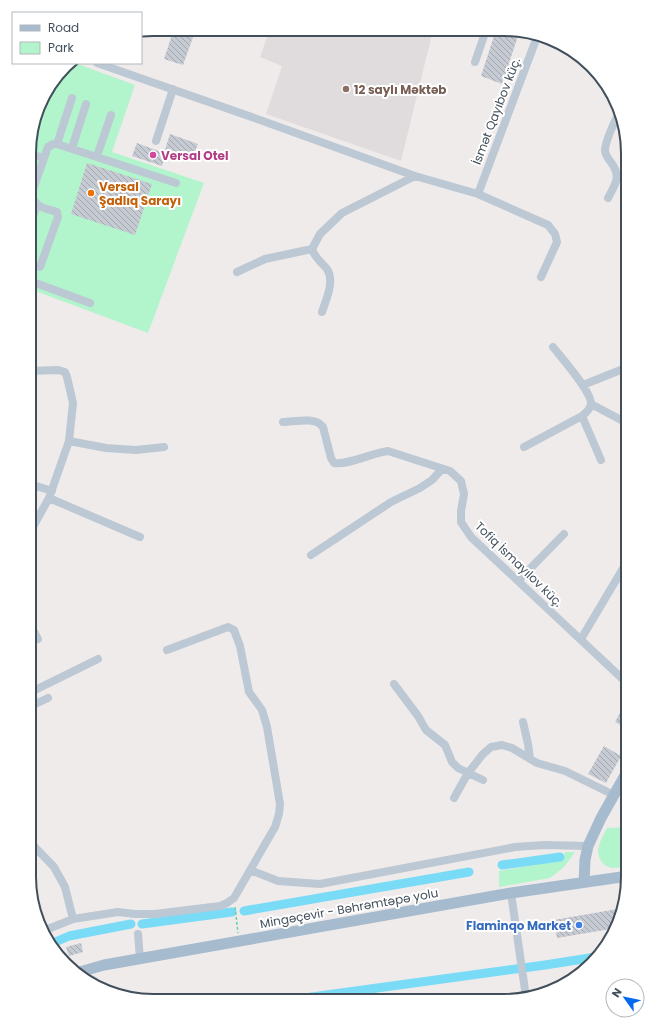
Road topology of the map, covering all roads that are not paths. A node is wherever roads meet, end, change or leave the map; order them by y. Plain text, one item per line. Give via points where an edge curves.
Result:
1 (484, 36) edge
2 (535, 40) edge
3 (475, 62) dead end
4 (100, 64) edge
5 (173, 89) junction
6 (72, 98) dead end
7 (86, 104) dead end
8 (111, 115) dead end
9 (616, 119) edge
10 (156, 142) dead end
11 (58, 144) junction
12 (72, 148) junction
13 (36, 156) edge
14 (97, 156) junction
15 (44, 158) junction
16 (416, 176) junction
17 (36, 181) edge
18 (176, 183) dead end
19 (478, 194) junction
20 (608, 198) dead end
21 (37, 205) joint
22 (36, 208) edge
23 (312, 249) junction
24 (40, 267) dead end
25 (237, 272) dead end
26 (541, 277) dead end
27 (36, 283) edge
28 (90, 303) dead end
29 (322, 312) dead end
30 (553, 347) dead end
31 (621, 370) edge
32 (36, 371) edge
33 (583, 385) junction
34 (591, 404) junction
35 (582, 416) junction
36 (621, 420) edge
37 (283, 422) dead end
38 (69, 441) junction
39 (164, 447) dead end
40 (524, 447) dead end
41 (602, 460) dead end
42 (442, 469) junction
43 (36, 487) edge
44 (51, 495) junction
45 (36, 523) edge
46 (564, 534) dead end
47 (140, 537) dead end
48 (311, 555) dead end
49 (621, 572) edge
50 (518, 581) junction
51 (36, 635) edge
52 (38, 639) dead end
53 (581, 639) junction
54 (167, 650) dead end
55 (98, 659) dead end
56 (621, 677) edge
57 (394, 684) dead end
58 (36, 689) edge
59 (48, 698) dead end
60 (36, 704) edge
61 (523, 722) dead end
62 (530, 759) junction
63 (468, 773) junction
64 (483, 780) dead end
65 (621, 782) edge
66 (614, 795) junction
67 (454, 798) dead end
68 (588, 846) junction
69 (36, 848) edge
70 (250, 870) junction
71 (621, 877) edge
72 (584, 882) junction
73 (511, 893) junction
74 (73, 919) junction
75 (48, 929) edge
76 (138, 934) dead end
77 (140, 958) junction
78 (83, 971) edge
79 (525, 992) edge

1 - 3 street
2 - 19 street, İsmət Qayıbov küç.
4 - 5 street
5 - 10 street
5 - 16 street
6 - 11 street
7 - 12 street
8 - 14 street
9 - 20 street via 605,150 618,174 617,183
11 - 12 street
11 - 15 street via 48,147
12 - 14 street
13 - 15 street
14 - 18 street
15 - 17 street
16 - 19 street
16 - 23 street via 342,213 320,234
19 - 26 street via 548,225 555,234 557,242
21 - 22 street
21 - 24 street via 57,212 58,217
23 - 25 street via 265,259
23 - 29 street via 328,271 330,284
27 - 28 street
30 - 33 street
31 - 33 street
32 - 38 street via 65,372 73,403
33 - 34 street
34 - 35 street
34 - 36 street
35 - 40 street
35 - 41 street
37 - 42 street, Tofiq İsmayılov küç. via 320,423 334,463 341,464 388,451
38 - 39 street via 106,448 136,450
38 - 44 street
42 - 48 street via 420,488 391,502
42 - 50 street, Tofiq İsmayılov küç. via 450,471 461,481 464,494 461,522 471,537
43 - 44 street
44 - 45 street
44 - 47 street
46 - 50 street
49 - 53 street
50 - 53 street, Tofiq İsmayılov küç.
51 - 52 street
53 - 56 street, Tofiq İsmayılov küç.
54 - 70 street via 228,627 234,630 240,646 249,692 262,710 267,727 280,804 275,827
55 - 58 street
57 - 63 street via 426,730 445,745 452,762
59 - 60 street
61 - 62 street
62 - 63 street via 512,748 502,745 491,747 482,754
62 - 66 street via 565,771
63 - 64 street
63 - 67 street
65 - 66 main road
66 - 68 main road
68 - 70 street via 515,847 320,884 278,881
68 - 72 main road
69 - 74 street via 54,866 65,887
70 - 74 street via 234,898 220,906 155,914 118,912
71 - 72 main road, Mingəçevir - Bəhrəmtəpə yolu
72 - 73 main road, Mingəçevir - Bəhrəmtəpə yolu
73 - 77 main road, Mingəçevir - Bəhrəmtəpə yolu
73 - 79 street
74 - 75 street
76 - 77 street
77 - 78 main road, Mingəçevir - Bəhrəmtəpə yolu

